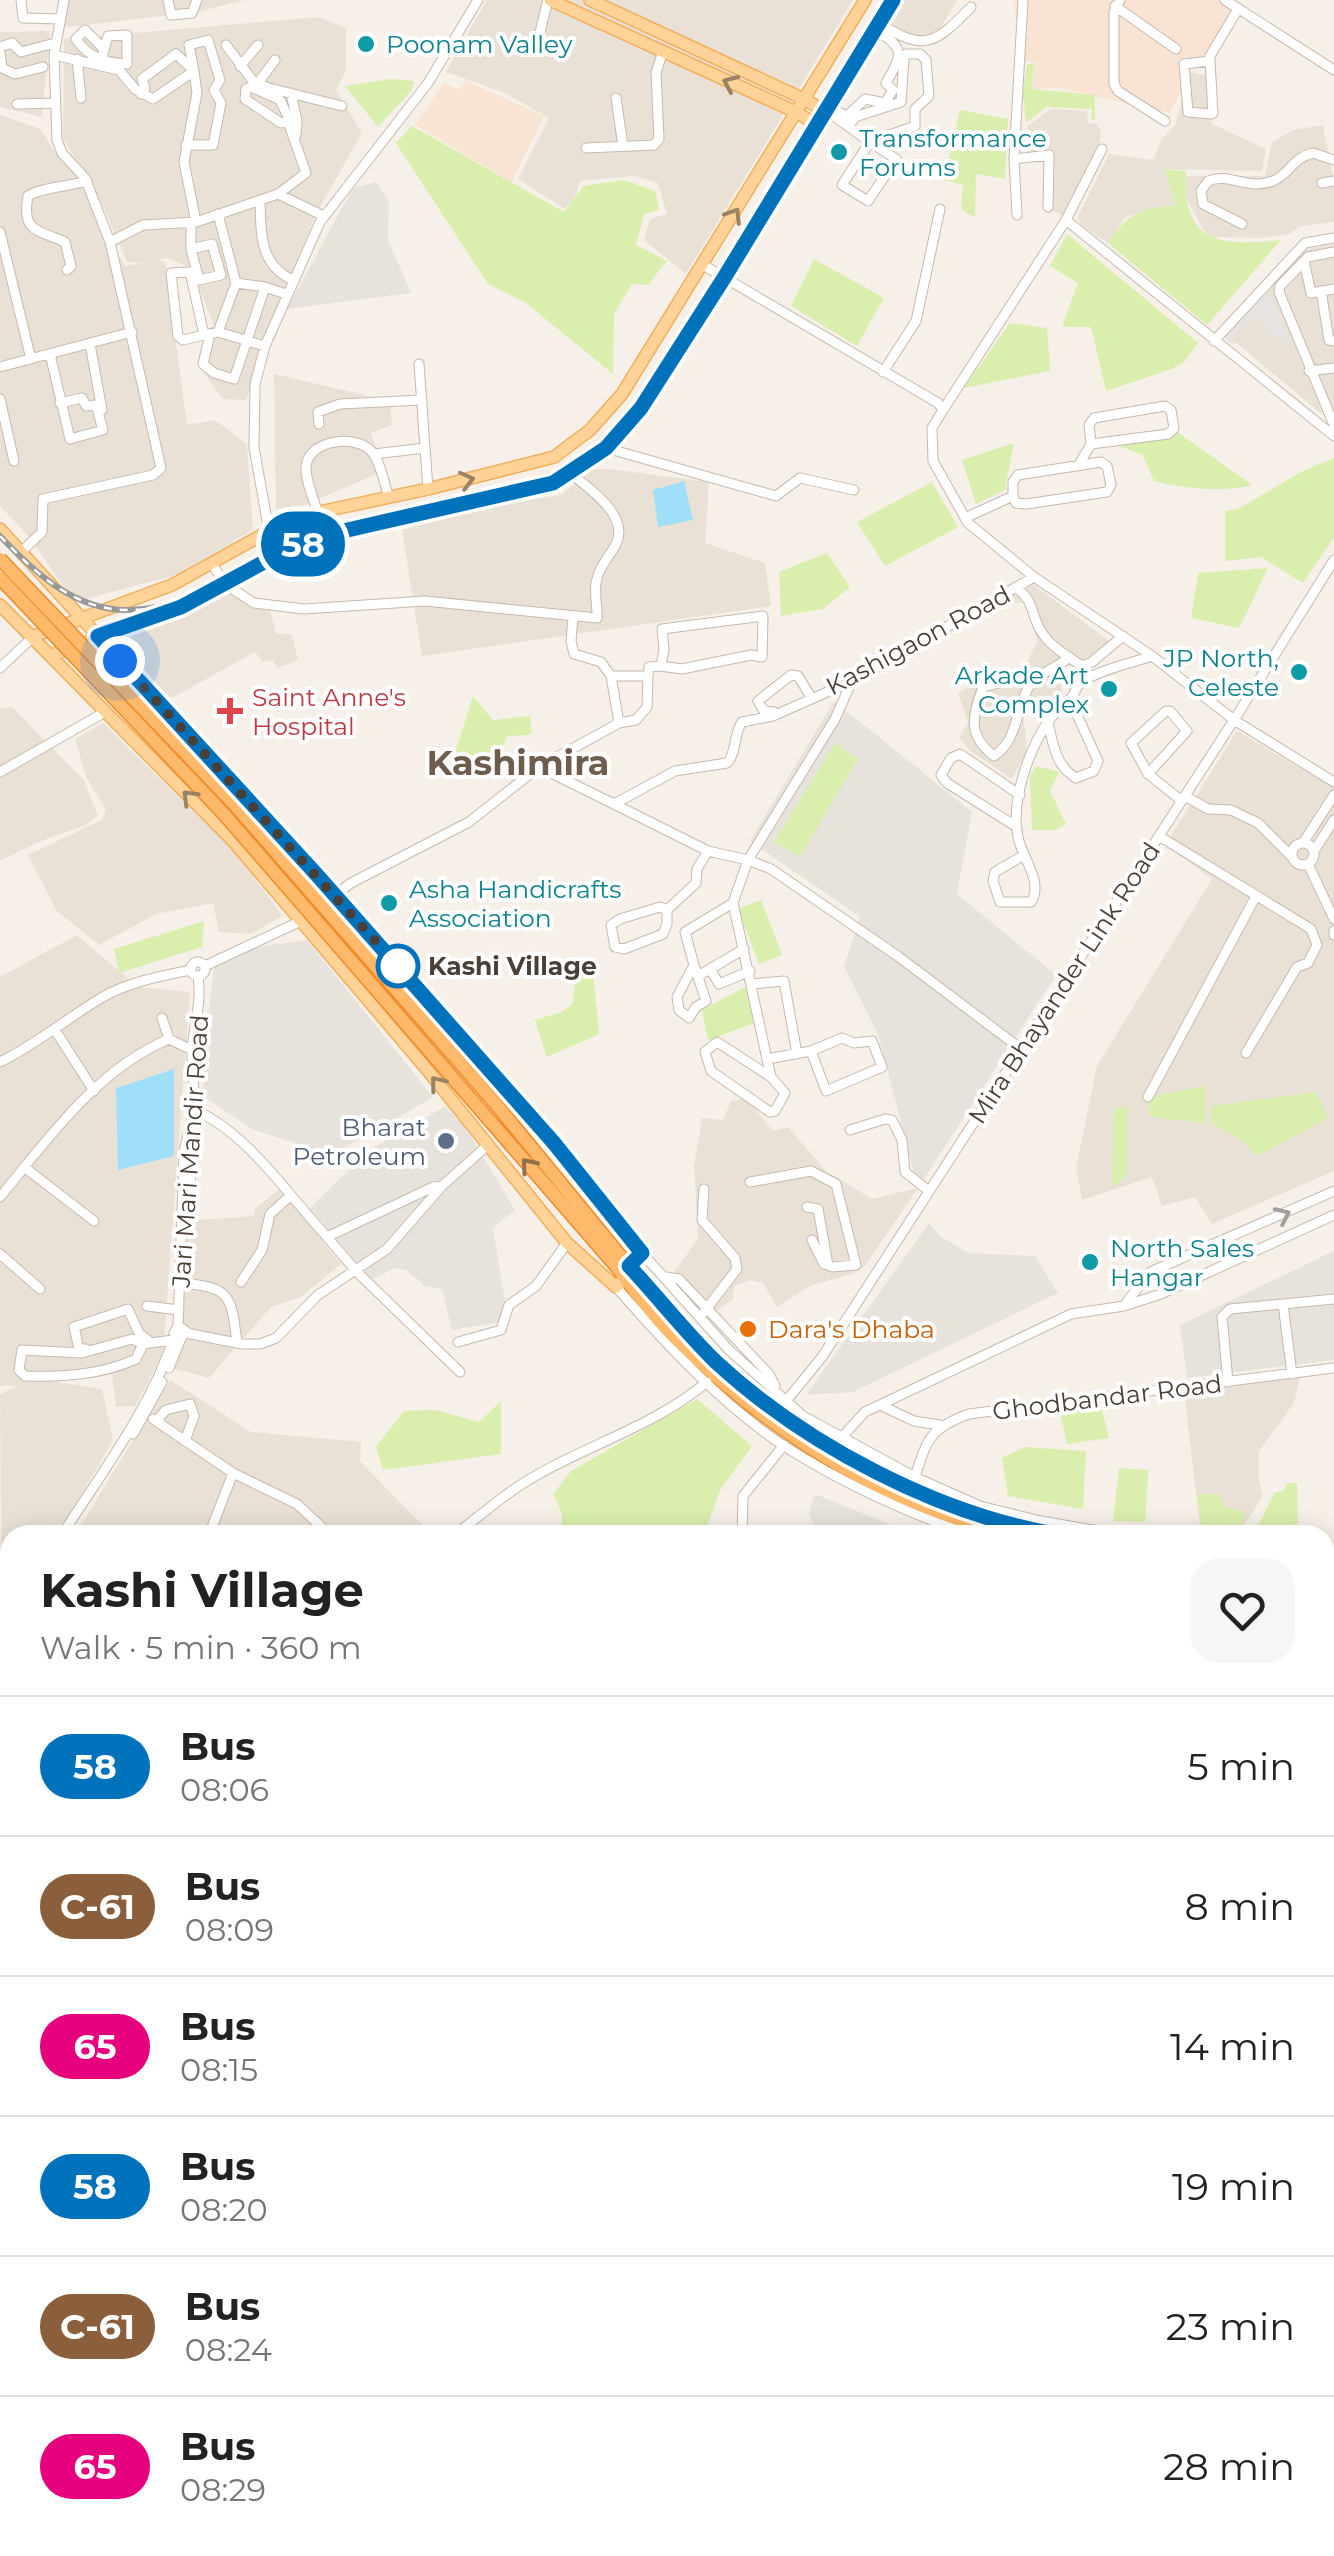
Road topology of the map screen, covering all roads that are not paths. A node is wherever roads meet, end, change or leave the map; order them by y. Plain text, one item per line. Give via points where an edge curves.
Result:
1 (21, 0) edge
2 (64, 0) edge
3 (168, 0) edge
4 (197, 0) edge
5 (478, 0) edge
6 (549, 0) edge
7 (590, 0) edge
8 (868, 0) edge
9 (889, 0) edge
10 (1023, 0) edge
11 (1225, 0) edge
12 (1117, 3) edge
13 (612, 5) edge
14 (971, 7) dead end
15 (1238, 9) junction
16 (60, 19) junction
17 (877, 27) junction
18 (855, 40) junction
19 (56, 44) junction
20 (226, 45) dead end
21 (258, 45) dead end
22 (536, 48) dead end
23 (104, 49) junction
24 (1176, 49) dead end
25 (0, 50) edge
26 (662, 54) junction
27 (54, 55) junction
28 (77, 59) junction
29 (275, 60) dead end
30 (1210, 62) junction
31 (101, 63) junction
32 (240, 66) junction
33 (43, 67) dead end
34 (1334, 70) edge
35 (194, 71) junction
36 (822, 73) junction
37 (258, 83) junction
38 (842, 86) junction
39 (214, 92) junction
40 (292, 93) junction
41 (141, 94) junction
42 (197, 94) junction
43 (81, 98) dead end
44 (616, 98) dead end
45 (806, 100) junction
46 (902, 100) junction
47 (54, 102) junction
48 (16, 104) dead end
49 (342, 106) dead end
50 (917, 106) junction
51 (828, 110) junction
52 (798, 113) junction
53 (1164, 120) dead end
54 (288, 122) junction
55 (818, 126) junction
56 (850, 126) junction
57 (295, 138) junction
58 (870, 142) junction
59 (186, 145) junction
60 (623, 146) junction
61 (586, 148) dead end
62 (1102, 149) dead end
63 (1014, 159) junction
64 (1334, 160) edge
65 (86, 181) junction
66 (1334, 181) edge
67 (1322, 183) dead end
68 (278, 194) junction
69 (260, 200) junction
70 (1048, 207) dead end
71 (940, 208) dead end
72 (218, 214) junction
73 (1017, 215) dead end
74 (324, 216) junction
75 (1066, 220) junction
76 (193, 222) junction
77 (1242, 224) dead end
78 (0, 232) edge
79 (1334, 238) edge
80 (110, 242) junction
81 (191, 249) junction
82 (1334, 252) edge
83 (1304, 261) junction
84 (703, 264) junction
85 (68, 270) dead end
86 (724, 278) junction
87 (293, 280) junction
88 (236, 283) junction
89 (266, 286) junction
90 (1334, 289) edge
91 (1321, 291) junction
92 (286, 294) junction
93 (132, 332) junction
94 (211, 334) junction
95 (246, 340) junction
96 (1334, 341) edge
97 (1214, 342) junction
98 (90, 344) junction
99 (265, 346) junction
100 (50, 354) junction
101 (32, 359) junction
102 (419, 364) dead end
103 (0, 367) edge
104 (1334, 368) edge
105 (1310, 371) junction
106 (883, 372) junction
107 (234, 379) junction
108 (256, 384) junction
109 (622, 394) junction
110 (0, 399) edge
111 (422, 400) junction
112 (60, 404) junction
113 (641, 408) junction
114 (943, 410) junction
115 (319, 424) dead end
116 (1334, 424) edge
117 (1334, 436) edge
118 (108, 442) dead end
119 (1091, 444) junction
120 (425, 448) junction
121 (606, 448) junction
122 (374, 454) junction
123 (14, 461) dead end
124 (1078, 466) junction
125 (571, 474) junction
126 (428, 489) junction
127 (854, 490) dead end
128 (1014, 496) junction
129 (390, 497) junction
130 (318, 513) junction
131 (965, 518) junction
132 (0, 529) edge
133 (268, 531) junction
134 (248, 542) junction
135 (21, 552) junction
136 (0, 558) edge
137 (1334, 560) edge
138 (212, 564) junction
139 (258, 564) junction
140 (193, 575) junction
141 (1034, 576) junction
142 (0, 578) edge
143 (224, 584) junction
144 (172, 585) junction
145 (1016, 588) junction
146 (204, 596) junction
147 (65, 600) junction
148 (0, 605) edge
149 (181, 607) junction
150 (98, 611) junction
151 (81, 617) junction
152 (573, 617) junction
153 (34, 636) junction
154 (98, 636) junction
155 (1122, 636) junction
156 (52, 656) junction
157 (1152, 656) junction
158 (1069, 657) junction
159 (660, 666) junction
160 (0, 668) edge
161 (611, 676) junction
162 (648, 676) junction
163 (852, 682) junction
164 (1031, 682) junction
165 (810, 695) junction
166 (1070, 699) junction
167 (792, 705) junction
168 (105, 712) junction
169 (1234, 720) junction
170 (618, 722) junction
171 (1048, 723) junction
172 (539, 766) junction
173 (0, 772) edge
174 (1148, 774) junction
175 (1334, 782) edge
176 (1334, 795) edge
177 (1020, 796) junction
178 (1184, 798) junction
179 (614, 804) junction
180 (1334, 820) edge
181 (1016, 827) junction
182 (1159, 836) junction
183 (1303, 843) junction
184 (708, 851) junction
185 (1314, 851) junction
186 (1024, 855) junction
187 (1293, 858) junction
188 (748, 860) junction
189 (1308, 864) junction
190 (1256, 896) junction
191 (336, 897) junction
192 (733, 903) junction
193 (667, 910) junction
194 (1334, 919) edge
195 (301, 921) junction
196 (744, 949) junction
197 (710, 969) junction
198 (696, 970) junction
199 (750, 970) junction
200 (195, 974) junction
201 (752, 984) junction
202 (162, 1018) dead end
203 (56, 1030) junction
204 (169, 1039) junction
205 (1021, 1049) junction
206 (192, 1050) junction
207 (811, 1051) junction
208 (1246, 1053) dead end
209 (797, 1054) junction
210 (767, 1059) junction
211 (0, 1062) edge
212 (771, 1077) junction
213 (94, 1091) junction
214 (1148, 1096) dead end
215 (194, 1110) junction
216 (850, 1130) dead end
217 (488, 1146) junction
218 (24, 1168) junction
219 (750, 1182) dead end
220 (442, 1186) junction
221 (704, 1188) dead end
222 (929, 1191) junction
223 (1334, 1191) edge
224 (0, 1197) edge
225 (289, 1197) junction
226 (807, 1207) dead end
227 (1334, 1215) edge
228 (94, 1221) dead end
229 (327, 1237) junction
230 (812, 1240) dead end
231 (567, 1243) junction
232 (642, 1253) junction
233 (0, 1254) edge
234 (856, 1265) junction
235 (356, 1271) junction
236 (622, 1271) junction
237 (872, 1279) junction
238 (242, 1282) dead end
239 (182, 1283) junction
240 (40, 1289) dead end
241 (1334, 1299) edge
242 (1282, 1304) junction
243 (147, 1306) dead end
244 (1124, 1306) junction
245 (179, 1310) junction
246 (703, 1313) junction
247 (139, 1333) junction
248 (179, 1333) junction
249 (458, 1342) dead end
250 (146, 1343) junction
251 (238, 1343) junction
252 (1334, 1368) edge
253 (460, 1372) dead end
254 (1292, 1374) junction
255 (707, 1382) junction
256 (1228, 1382) junction
257 (786, 1400) junction
258 (880, 1405) junction
259 (146, 1414) junction
260 (940, 1425) junction
261 (842, 1437) junction
262 (186, 1441) junction
263 (784, 1445) junction
264 (234, 1473) junction
265 (915, 1477) junction
266 (72, 1525) edge
267 (213, 1525) edge
268 (319, 1525) edge
269 (469, 1525) edge
270 (742, 1525) edge
271 (945, 1525) edge
272 (976, 1525) edge
273 (1017, 1525) edge
274 (1064, 1525) edge

1 - 16 street via 23,18
2 - 16 street
3 - 4 street via 172,15 192,13
5 - 74 street via 428,83
6 - 22 street
6 - 26 main road
7 - 13 main road
8 - 18 main road
8 - 36 main road
9 - 17 main road
9 - 18 main road
10 - 63 street
11 - 15 street
12 - 24 street
12 - 53 street via 1115,88
13 - 45 main road
14 - 17 street via 931,40 906,40
15 - 30 street
15 - 34 street
16 - 19 street
17 - 38 main road
17 - 51 street via 899,55 886,82 892,90 886,101 865,99 847,116
18 - 36 main road
18 - 38 main road
19 - 25 street via 20,52 12,43
19 - 27 street
20 - 32 street
21 - 32 street
23 - 31 street
23 - 31 street via 86,30 76,40
23 - 31 street via 109,35 128,34 129,64
25 - 33 street via 2,68 15,74
52 -> 26 main road
26 - 60 street via 656,73 658,139 654,145
27 - 28 street
27 - 47 street
28 - 31 street
28 - 43 street
29 - 37 street
30 - 30 street via 1212,114 1188,112 1184,64
31 - 41 street via 120,70
32 - 37 street
35 - 39 street via 189,45 208,40 220,80
35 - 41 street via 156,98
35 - 41 street via 176,54 142,79
35 - 42 street
36 - 45 main road
37 - 40 street
38 - 51 main road
39 - 42 street
39 - 59 street via 220,103 213,145
40 - 49 street
40 - 57 street
42 - 59 street
44 - 60 street
45 - 51 main road
45 - 52 main road
46 - 50 street
46 - 50 street via 904,58 920,54 929,96
46 - 56 street via 855,117
47 - 48 street
47 - 65 street via 62,153
50 - 58 street via 915,126
51 - 55 main road
51 - 56 street
52 - 55 main road
84 -> 52 main road
54 - 54 street via 280,100 246,89 245,99
54 - 57 street
55 - 86 main road
56 - 58 street
57 - 68 street via 306,173
58 - 58 street via 842,186 868,201 896,159
59 - 76 street
60 - 61 street
62 - 75 street, Kashigaon Road
63 - 70 street via 1049,155
63 - 73 street
64 - 77 street via 1302,156 1274,180 1259,183 1208,180 1202,204
65 - 80 street
65 - 85 street via 28,196 30,227 65,242
66 - 67 street
68 - 69 street
68 - 74 street
69 - 72 street
69 - 87 street via 269,262
71 - 106 street via 916,321
72 - 76 street
72 - 88 street
74 - 87 street
75 - 97 street
75 - 114 street, Kashigaon Road
76 - 80 street via 143,225
76 - 81 street
78 - 101 street
79 - 97 street via 1305,242
80 - 93 street
81 - 81 street via 200,281 221,276 212,244
82 - 83 street
83 - 91 street via 1310,293
83 - 105 street via 1279,292
84 - 86 street
84 - 109 main road
86 - 106 street
86 - 113 main road
87 - 92 street
88 - 89 street
88 - 94 street
89 - 92 street
89 - 95 street
90 - 91 street
91 - 96 street via 1328,339
92 - 99 street
93 - 98 street
93 - 135 street via 160,471 43,500 42,532
94 - 94 street via 190,272 171,273 178,336
94 - 95 street
94 - 107 street via 204,364
95 - 99 street
95 - 107 street
97 - 117 street
98 - 100 street
98 - 118 street
99 - 108 street
100 - 101 street
100 - 112 street
101 - 103 street
102 - 111 street
104 - 105 street
105 - 116 street
106 - 114 street
107 - 108 street
108 - 133 street via 254,448
109 - 113 main road
126 -> 109 main road via 554,457
110 - 123 street
111 - 115 street via 332,405 318,412
111 - 120 street
112 - 112 street via 70,439 103,430 96,405 86,406 82,398
113 - 121 main road
114 - 131 street, Kashigaon Road via 932,428 933,460
119 - 119 street via 1094,418 1171,410 1174,428 1168,434
119 - 124 street
120 - 122 street
120 - 126 street
121 - 125 main road
121 - 127 street via 776,496 800,478
122 - 129 street
122 - 130 street via 355,441 312,453 306,471
124 - 128 street via 1018,475
124 - 128 street via 1104,462 1110,490 1020,505
125 - 139 main road via 330,534
125 - 152 street via 604,501 618,533 596,581 598,618
126 - 129 main road
128 - 131 street
129 - 130 main road
130 - 133 main road
131 - 141 street, Kashigaon Road
132 - 135 main road
133 - 134 main road
134 - 138 main road
134 - 139 main road
135 - 147 main road
136 - 236 highway, bridge via 234,804 494,1103
137 - 169 street, Mira Bhayander Link Road
138 - 140 main road
138 - 143 street
139 - 143 main road
140 - 144 main road
140 - 146 main road
141 - 145 street, Kashigaon Road
141 - 155 street
236 -> 142 highway, bridge via 223,812
143 - 146 main road
143 - 152 street via 254,603 304,609 425,601
144 - 149 main road
144 - 150 main road
145 - 158 street via 1048,640
145 - 163 street, Kashigaon Road
146 - 149 main road
147 - 150 main road
147 - 151 main road
148 - 153 main road
149 - 154 main road
150 - 151 main road
151 - 153 main road
151 - 154 main road
152 - 161 street via 571,651 602,662
153 - 156 main road
153 - 160 street
154 - 156 main road
154 - 191 main road
155 - 157 street
155 - 158 street via 1082,666
156 - 168 main road
157 - 166 street via 1080,682
157 - 169 street
158 - 164 street
159 - 159 street via 662,629 763,616 762,657
159 - 162 street via 650,667
161 - 162 street
161 - 170 street
162 - 170 street via 644,713
163 - 165 street, Kashigaon Road
163 - 188 street
164 - 164 street via 1007,744 994,756 974,730 982,687 1018,678
165 - 167 street, Kashigaon Road
165 - 167 street via 791,675 758,701 767,712
166 - 171 street
166 - 171 street via 1098,761 1094,771 1076,778 1067,772
167 - 179 street, Kashigaon Road via 742,722 726,763 675,771
168 - 173 street
195 -> 168 main road
169 - 175 street
169 - 178 street, Mira Bhayander Link Road
170 - 172 street
171 - 177 street
172 - 179 street
172 - 191 street via 469,822
174 - 174 street via 1131,742 1170,711 1187,731
174 - 178 street
176 - 183 street
177 - 181 street
177 - 181 street via 960,754 941,774
178 - 182 street, Mira Bhayander Link Road
178 - 187 street via 1258,823
179 - 184 street
180 - 185 street
181 - 186 street
182 - 190 street
182 - 205 street, Mira Bhayander Link Road
183 - 185 street
183 - 187 street via 1294,847
184 - 188 street
184 - 193 street via 696,883
185 - 189 street
186 - 186 street via 1036,895 1031,902 1000,902 995,872
187 - 189 street
188 - 192 street
188 - 205 street via 772,869
189 - 194 street
190 - 208 street via 1311,930 1316,944
190 - 214 street
191 - 195 street
191 - 232 main road
192 - 196 street
192 - 198 street via 686,929
193 - 193 street via 662,934 615,947 611,925
195 - 200 street via 205,966 195,963
217 -> 195 main road
196 - 197 street
196 - 199 street
197 - 198 street
197 - 199 street via 719,984
198 - 198 street via 677,997 687,1018 706,1001
199 - 201 street
200 - 203 street via 148,979 101,998
200 - 206 street, Jari Mari Mandir Road via 200,1004
201 - 209 street via 784,982
201 - 210 street
202 - 204 street
203 - 211 street
203 - 213 street
204 - 206 street
204 - 213 street via 137,1055
205 - 222 street, Mira Bhayander Link Road
206 - 215 street, Jari Mari Mandir Road
207 - 207 street via 842,1038 872,1041 882,1068 826,1091
207 - 209 street
209 - 210 street
210 - 212 street
212 - 212 street via 785,1096 770,1112 713,1073 706,1052 717,1042
213 - 218 street
215 - 225 street via 212,1117
215 - 239 street, Jari Mari Mandir Road via 184,1153
216 - 222 street via 892,1120 905,1172
217 - 220 street
217 - 231 main road
218 - 224 street
218 - 228 street
219 - 234 street via 811,1170 836,1184
220 - 229 street
220 - 235 street via 387,1249
221 - 246 street via 702,1220 737,1266
222 - 237 street, Mira Bhayander Link Road
244 -> 223 street via 1150,1272
225 - 229 street
225 - 238 street via 270,1214 262,1250
226 - 234 street via 817,1208 830,1266
227 - 244 street
229 - 235 street
230 - 237 street via 828,1269 852,1268
231 - 236 main road
231 - 249 street via 536,1286 508,1305 501,1330
232 - 236 main road
232 - 246 street
233 - 240 street
234 - 237 street
235 - 251 street via 318,1295 276,1338
235 - 253 street
236 - 255 street
236 - 272 highway via 676,1340 769,1421 873,1483
236 - 273 highway via 724,1368 834,1448 970,1514
237 - 257 street, Mira Bhayander Link Road
239 - 245 street, Jari Mari Mandir Road
239 - 248 street
239 - 251 street via 228,1295
241 - 242 street
242 - 254 street
242 - 256 street via 1230,1308 1222,1316
243 - 245 street
244 - 258 street via 1072,1314
245 - 248 street, Jari Mari Mandir Road
246 - 257 street via 738,1358
247 - 247 street via 128,1309 74,1327 79,1349
247 - 250 street
248 - 250 street
248 - 251 street
248 - 259 street, Jari Mari Mandir Road
250 - 250 street via 136,1359 112,1370 47,1376 19,1370 22,1350 82,1353 132,1339
252 - 254 street, Ghodbandar Road
254 - 256 street, Ghodbandar Road
255 - 263 street
255 - 269 street via 640,1426 535,1476
256 - 260 street, Ghodbandar Road via 969,1414
257 - 261 street
258 - 260 street
258 - 261 street
259 - 262 street
259 - 262 street via 192,1405
259 - 266 street, Jari Mari Mandir Road
260 - 265 street
261 - 265 street
262 - 264 street
263 - 270 street via 743,1496
263 - 271 street
264 - 267 street
264 - 268 street via 297,1504
265 - 274 street via 980,1506

